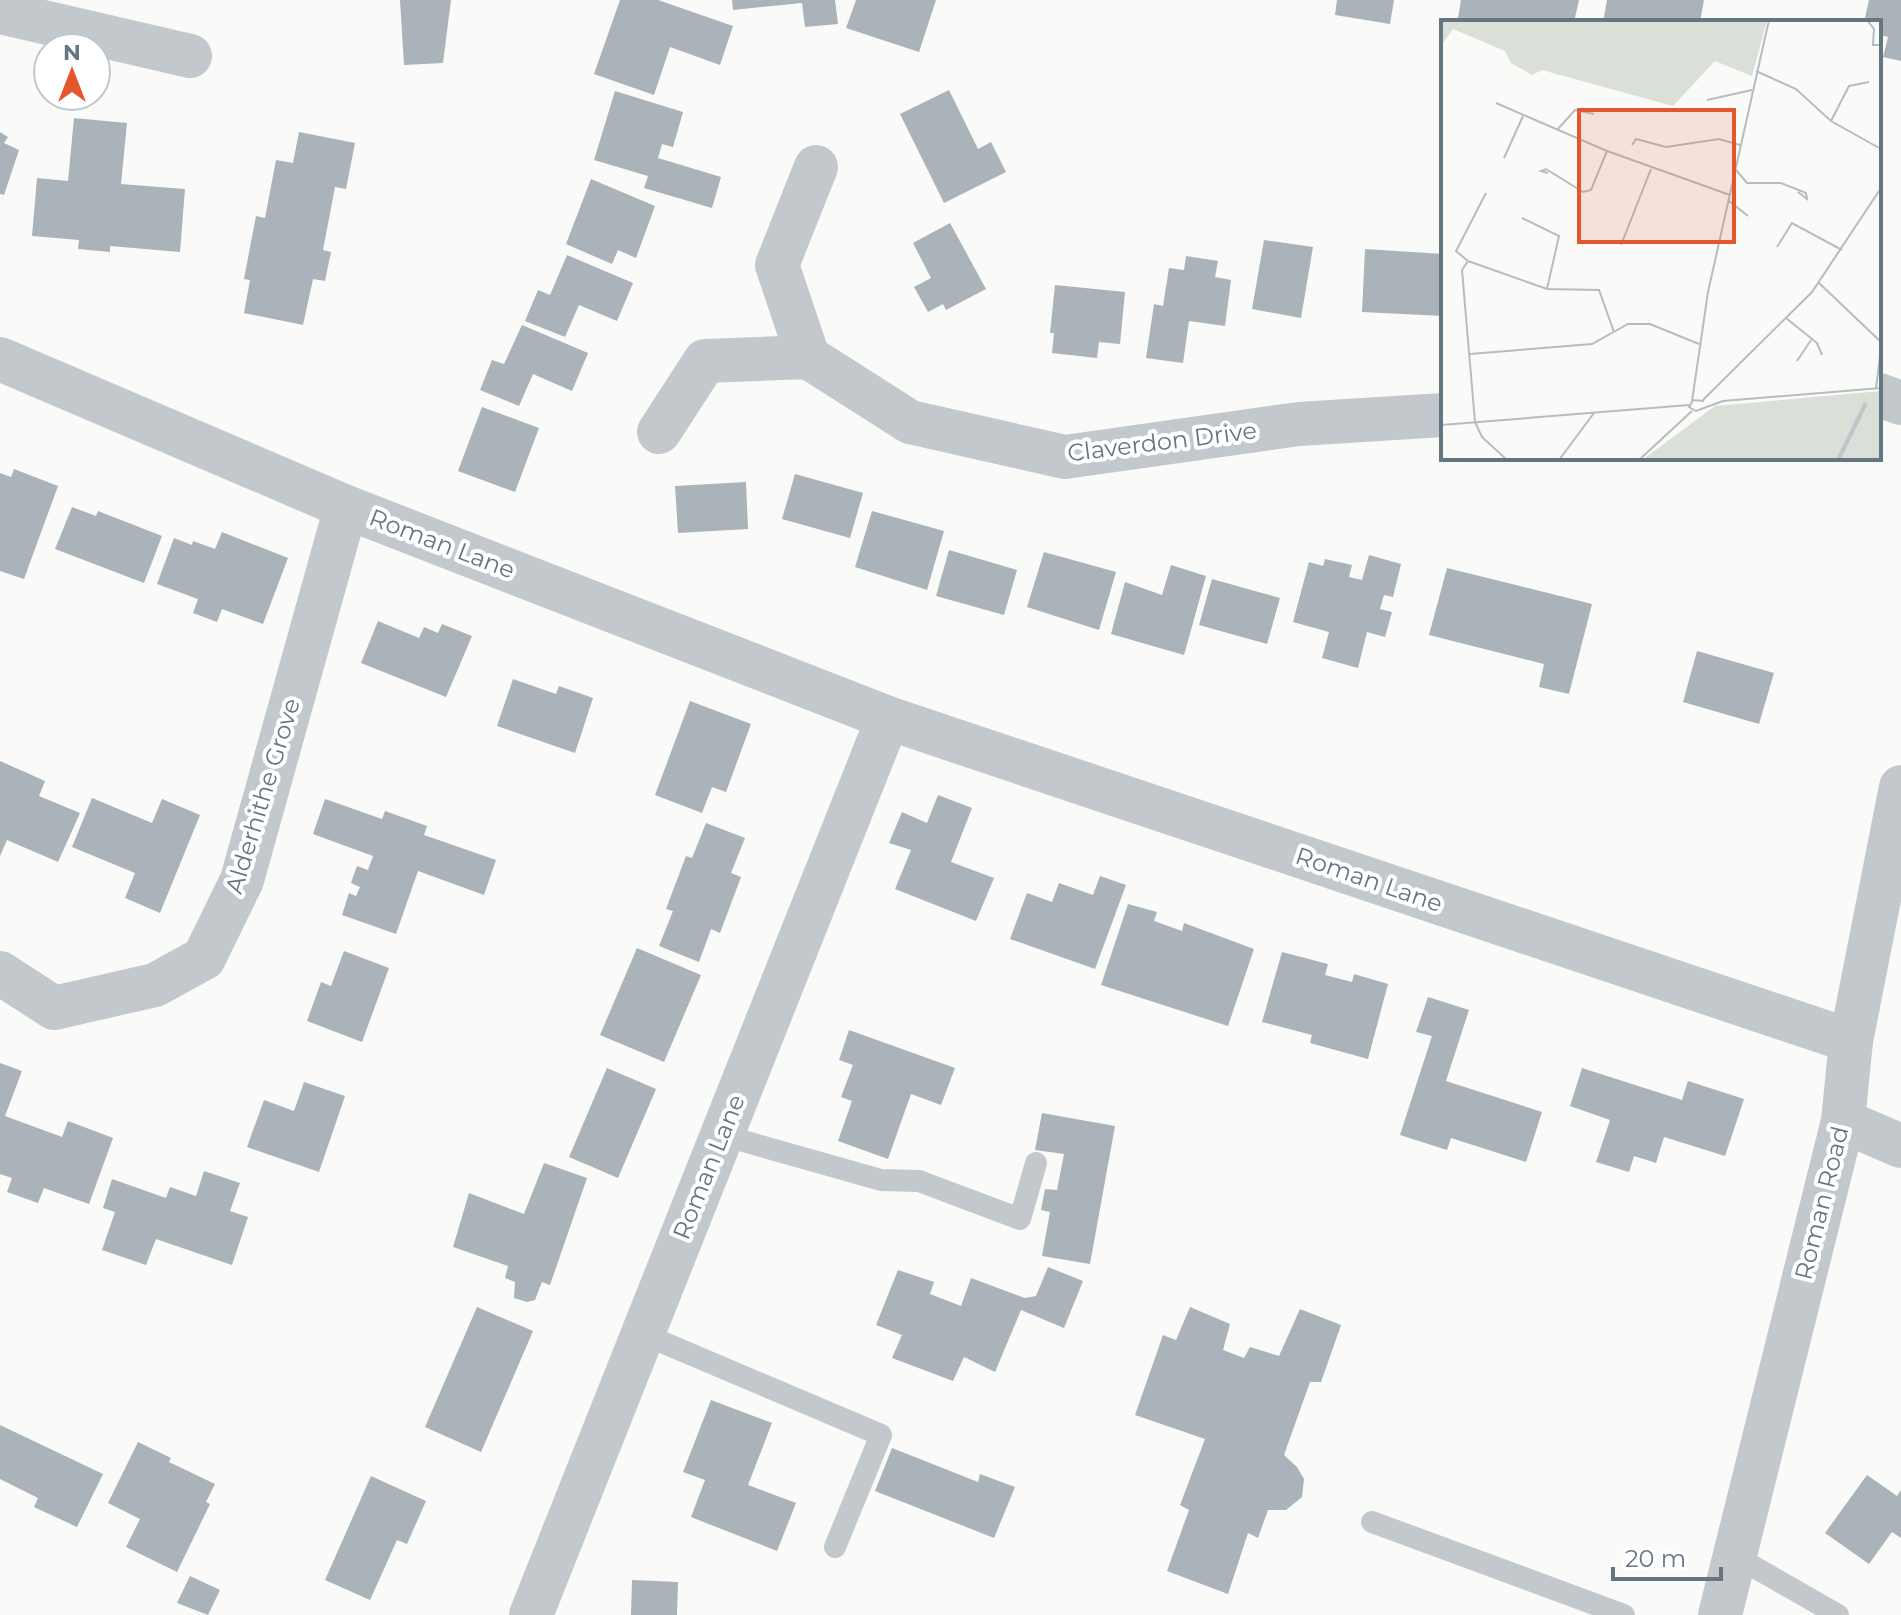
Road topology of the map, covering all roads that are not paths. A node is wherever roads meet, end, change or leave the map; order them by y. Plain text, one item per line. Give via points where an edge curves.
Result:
1 (0, 12) edge
2 (190, 56) dead end
3 (816, 167) dead end
4 (808, 357) junction
5 (0, 359) edge
6 (1881, 396) edge
7 (1901, 403) edge
8 (1441, 415) edge
9 (659, 432) dead end
10 (346, 507) junction
11 (888, 718) junction
12 (1901, 787) edge
13 (0, 973) edge
14 (1851, 1041) junction
15 (1843, 1121) junction
16 (722, 1135) junction
17 (1901, 1146) edge
18 (1036, 1163) dead end
19 (643, 1334) junction
20 (1372, 1522) dead end
21 (835, 1547) dead end
22 (1735, 1556) junction
23 (531, 1615) edge
24 (1624, 1615) edge
25 (1720, 1615) edge
26 (1838, 1615) edge

1 - 2 street
3 - 4 street via 777,265
4 - 8 street, Claverdon Drive via 910,422 1065,457 1299,424
4 - 9 street via 705,361
5 - 10 street, Roman Lane
6 - 7 street
10 - 11 street, Roman Lane
10 - 13 street, Alderhithe Grove via 242,880 204,958 155,985 54,1008
11 - 14 street, Roman Lane
11 - 16 street, Roman Lane
12 - 14 street, Roman Road
14 - 15 street, Roman Road
15 - 17 street
15 - 22 street, Roman Road
16 - 18 lane via 881,1180 919,1181 1020,1219
16 - 19 street, Roman Lane
19 - 21 lane via 881,1435
19 - 23 street, Roman Lane
20 - 24 lane
22 - 25 street, Roman Road
22 - 26 lane

